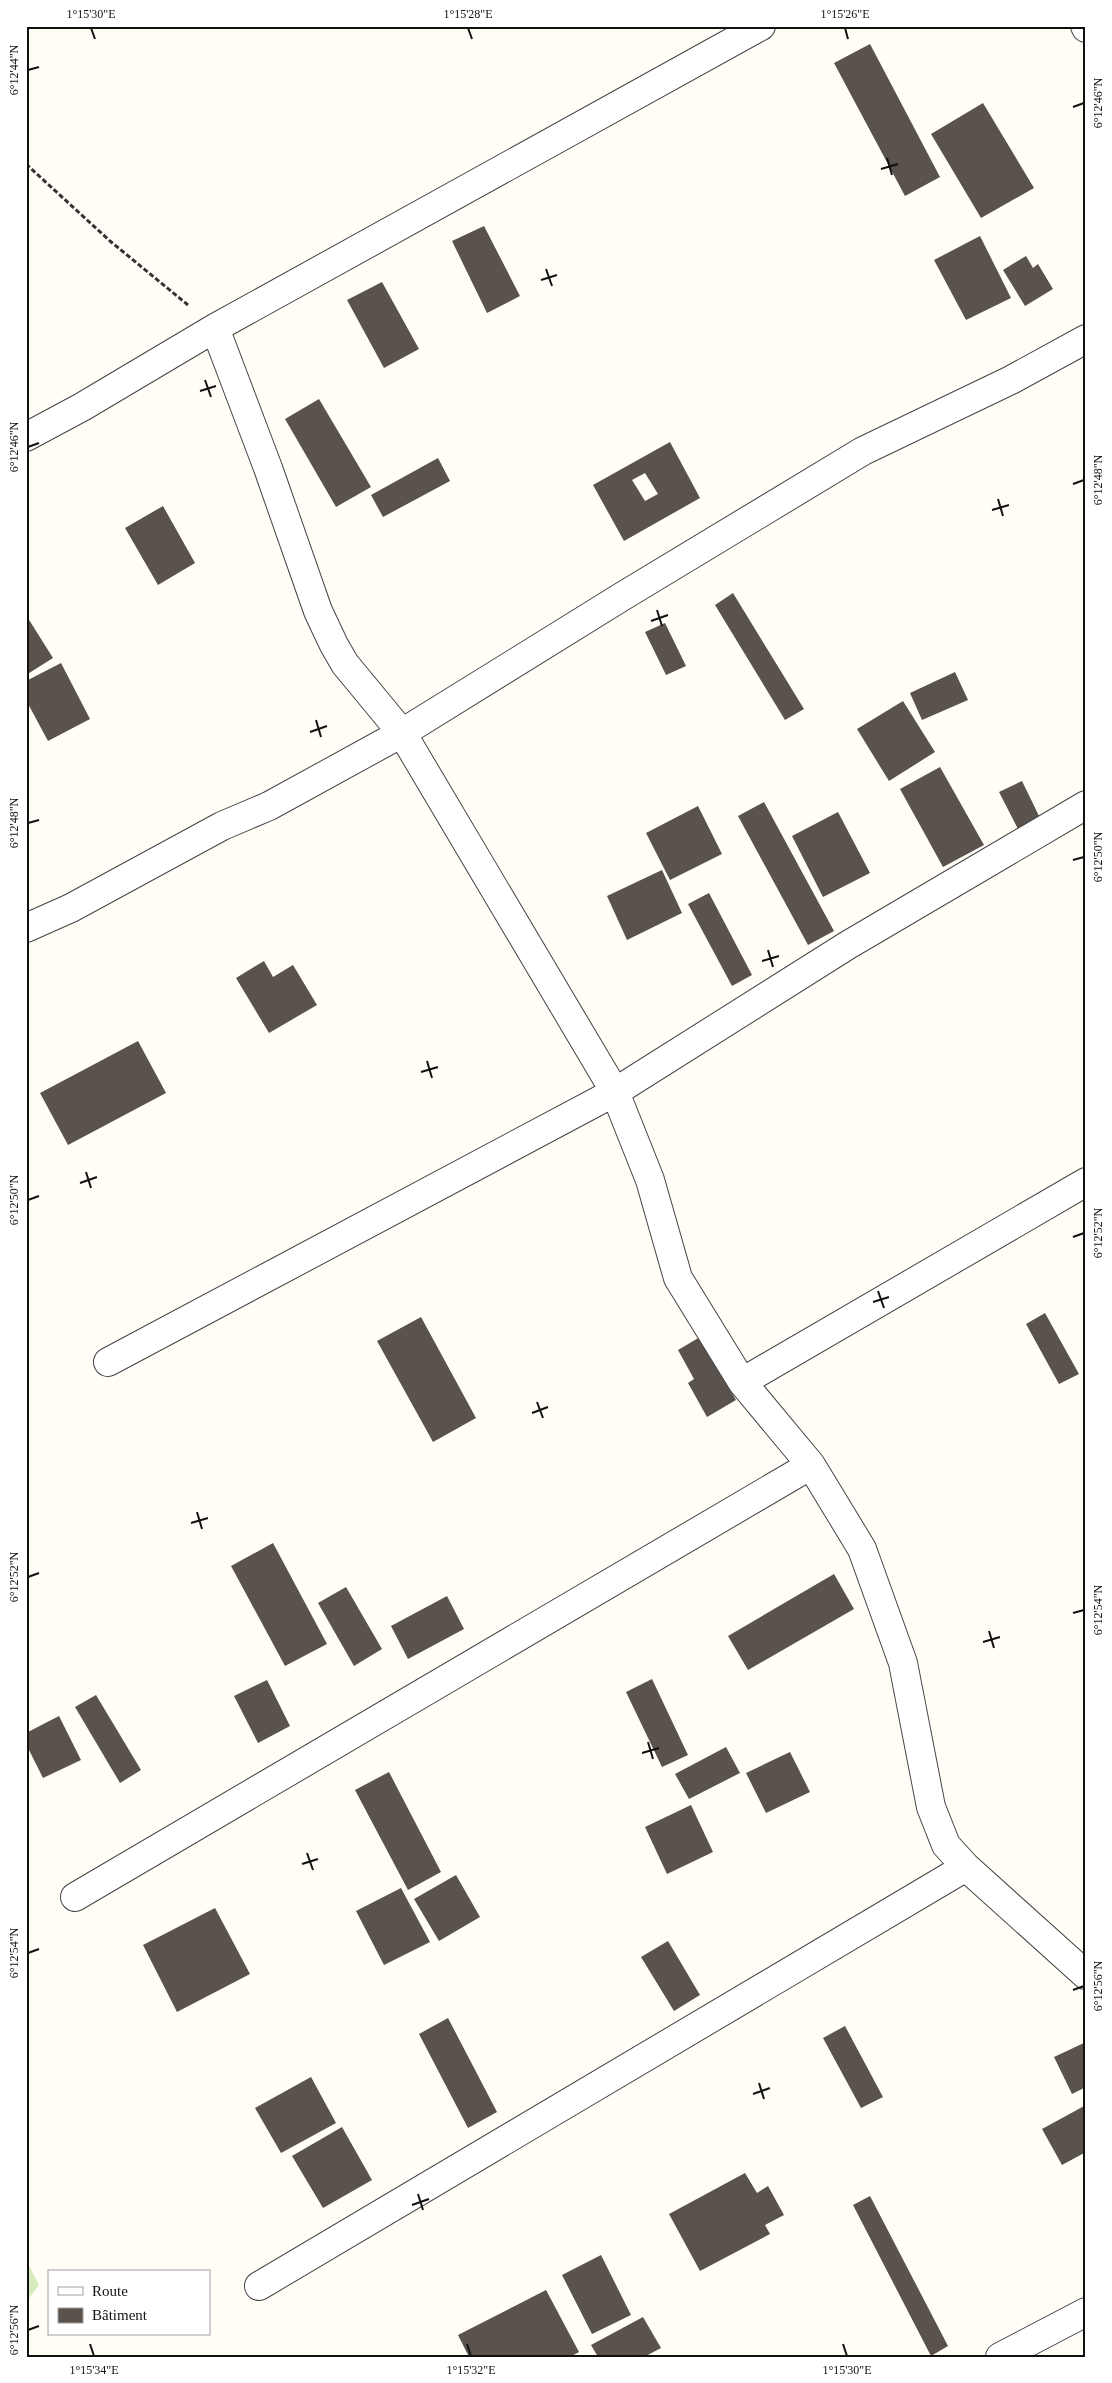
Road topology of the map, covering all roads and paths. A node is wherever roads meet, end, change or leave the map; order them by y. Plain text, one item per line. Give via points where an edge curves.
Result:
1 (761, 26) edge
2 (26, 164) edge
3 (215, 328) junction
4 (1086, 338) edge
5 (26, 437) edge
6 (402, 733) junction
7 (1086, 805) edge
8 (26, 928) edge
9 (615, 1092) junction
10 (1086, 1182) edge
11 (108, 1362) dead end
12 (742, 1382) junction
13 (811, 1465) junction
14 (966, 1867) junction
15 (75, 1897) dead end
16 (1086, 1975) edge
17 (259, 2286) dead end
18 (1086, 2312) edge
19 (1000, 2357) edge

1 - 3 street
2 - 3 path via 110,241
3 - 5 street
3 - 6 street via 326,628 345,664
4 - 6 street via 1012,380 863,451
6 - 8 street via 269,806 222,826 71,908
6 - 9 street
7 - 9 street via 848,945
9 - 11 street
9 - 12 street via 650,1180 678,1278
10 - 12 street
12 - 13 street
13 - 14 street via 862,1549 902,1663 931,1807 946,1845
13 - 15 street
14 - 16 street
14 - 17 street
18 - 19 street

